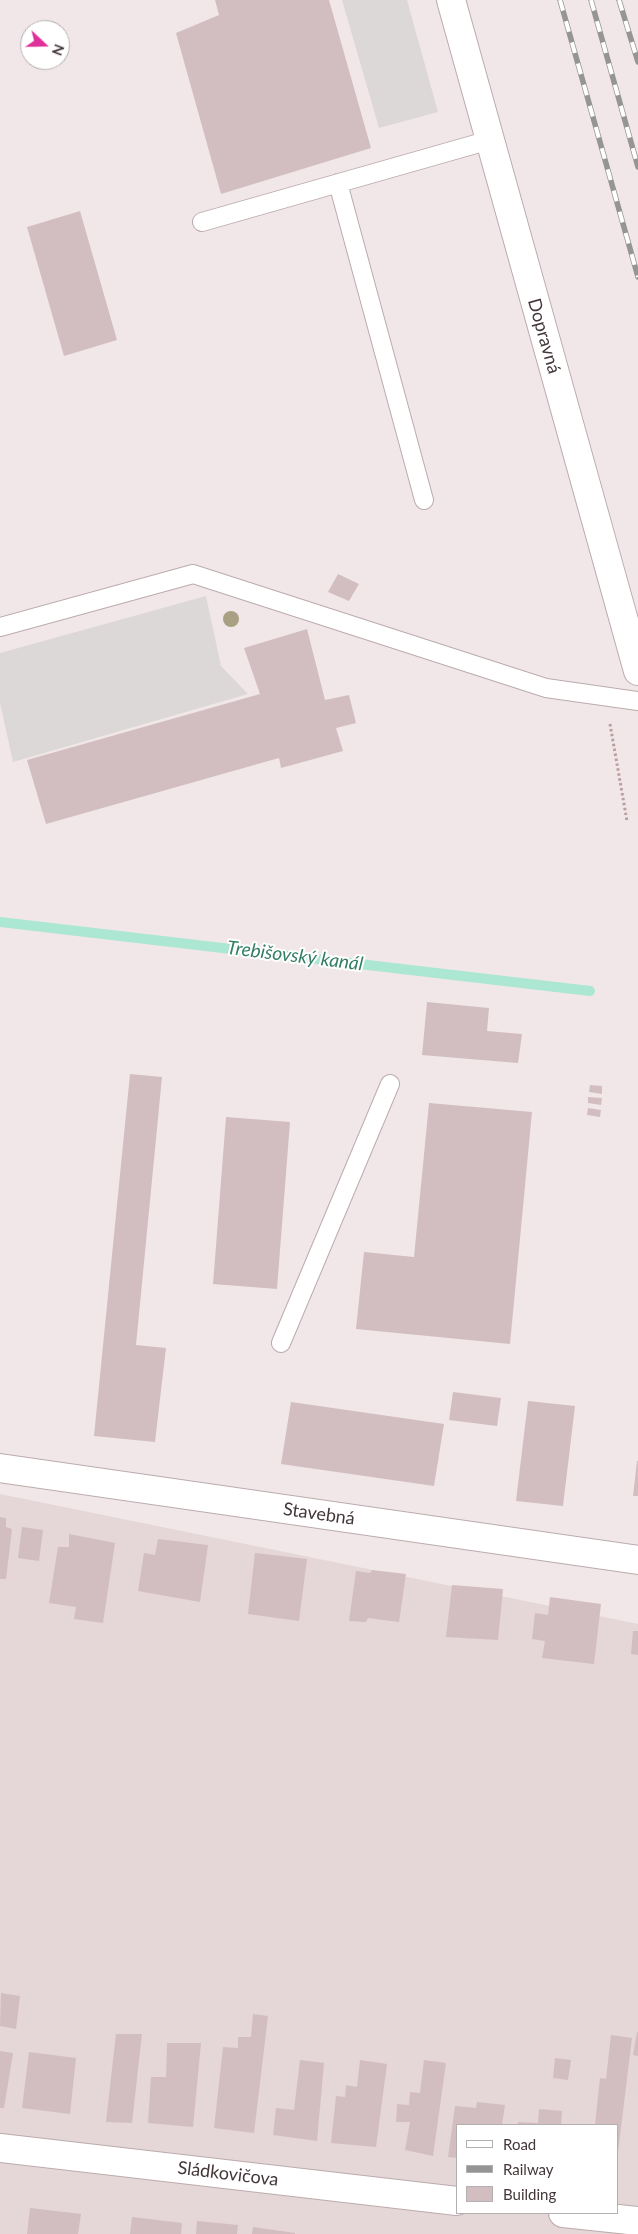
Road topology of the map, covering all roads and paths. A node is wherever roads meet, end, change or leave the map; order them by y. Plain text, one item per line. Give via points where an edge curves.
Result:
1 (451, 0) edge
2 (490, 140) junction
3 (338, 183) junction
4 (202, 222) dead end
5 (424, 500) dead end
6 (0, 627) edge
7 (638, 671) edge
8 (606, 696) junction
9 (638, 701) edge
10 (627, 821) dead end
11 (390, 1084) dead end
12 (281, 1343) dead end
13 (0, 1468) edge
14 (638, 1560) edge
15 (0, 2148) edge
16 (456, 2200) edge
17 (572, 2214) edge
18 (638, 2221) edge

1 - 2 street, Dopravná
2 - 3 lane
2 - 7 street, Dopravná
3 - 4 lane
3 - 5 lane
6 - 8 lane via 193,574 546,688
8 - 9 lane
8 - 10 path
11 - 12 lane
13 - 14 street, Stavebná
15 - 16 street, Sládkovičova
17 - 18 street

